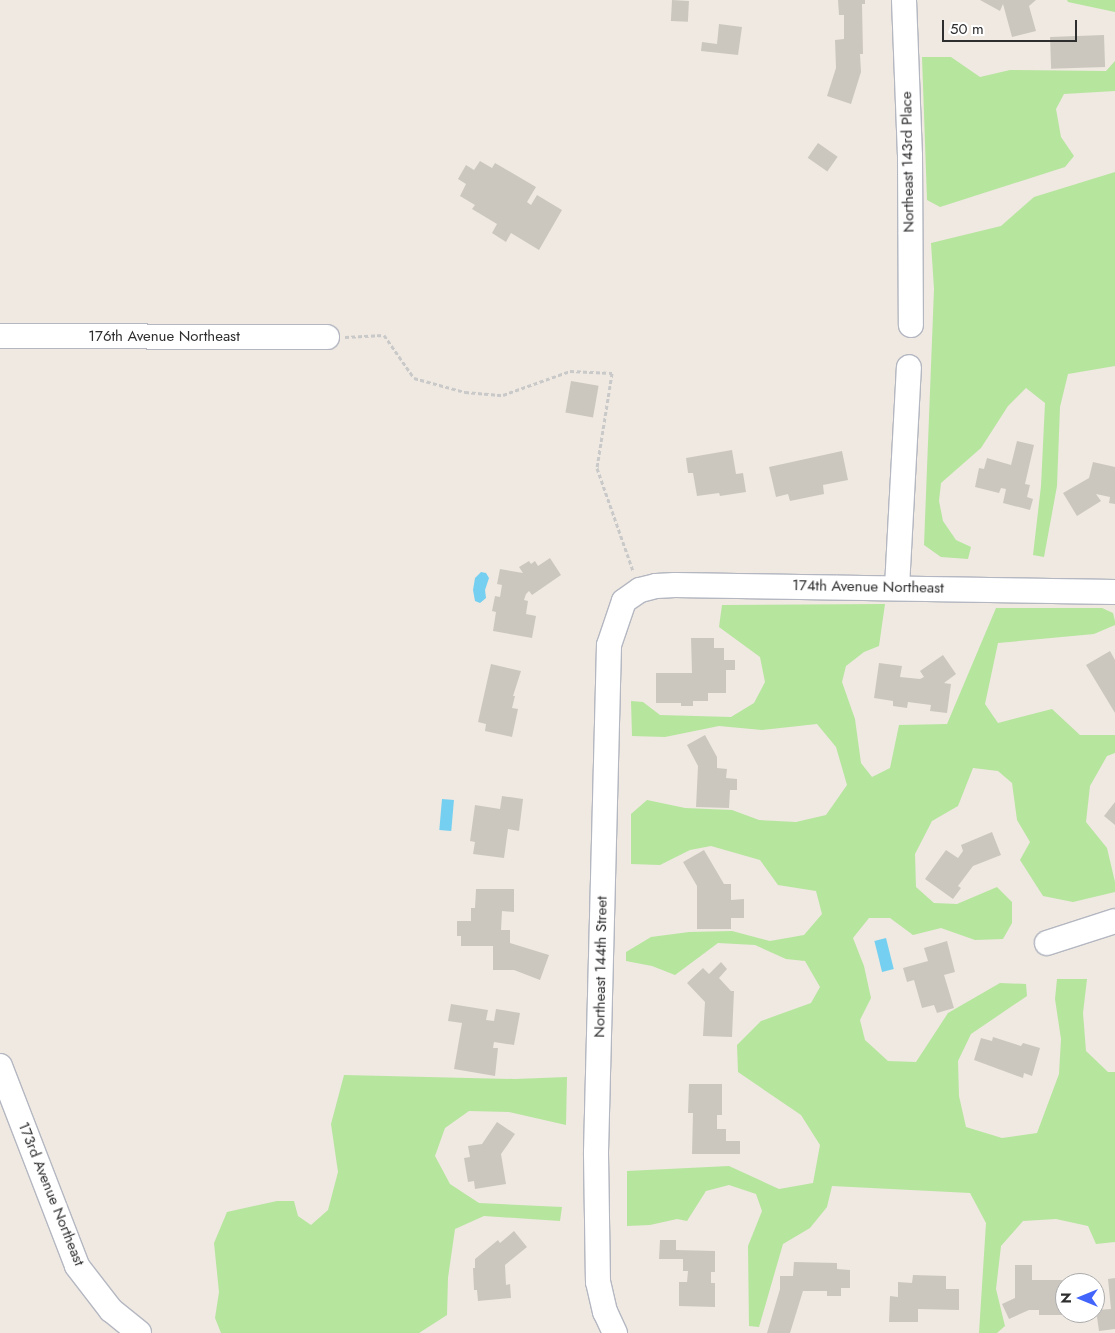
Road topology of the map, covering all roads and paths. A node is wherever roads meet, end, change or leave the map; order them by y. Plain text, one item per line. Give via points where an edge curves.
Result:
1 (904, 0) edge
2 (911, 325) dead end
3 (0, 336) edge
4 (327, 337) joint
5 (909, 367) dead end
6 (897, 588) junction
7 (1115, 592) edge
8 (632, 596) junction
9 (1115, 920) edge
10 (1048, 943) dead end
11 (0, 1066) edge
12 (139, 1333) edge
13 (615, 1333) edge

1 - 2 street, Northeast 143rd Place via 910,155
3 - 4 street, 176th Avenue Northeast
4 - 8 path via 384,335 414,378 465,392 503,395 570,371 612,373 597,468
5 - 6 street
6 - 7 street, 174th Avenue Northeast
6 - 8 street, 174th Avenue Northeast via 656,586
8 - 13 street, Northeast 144th Street via 614,624 609,645 596,1152 598,1282 604,1312
9 - 10 street
11 - 12 street, 173rd Avenue Northeast via 77,1266 111,1310

